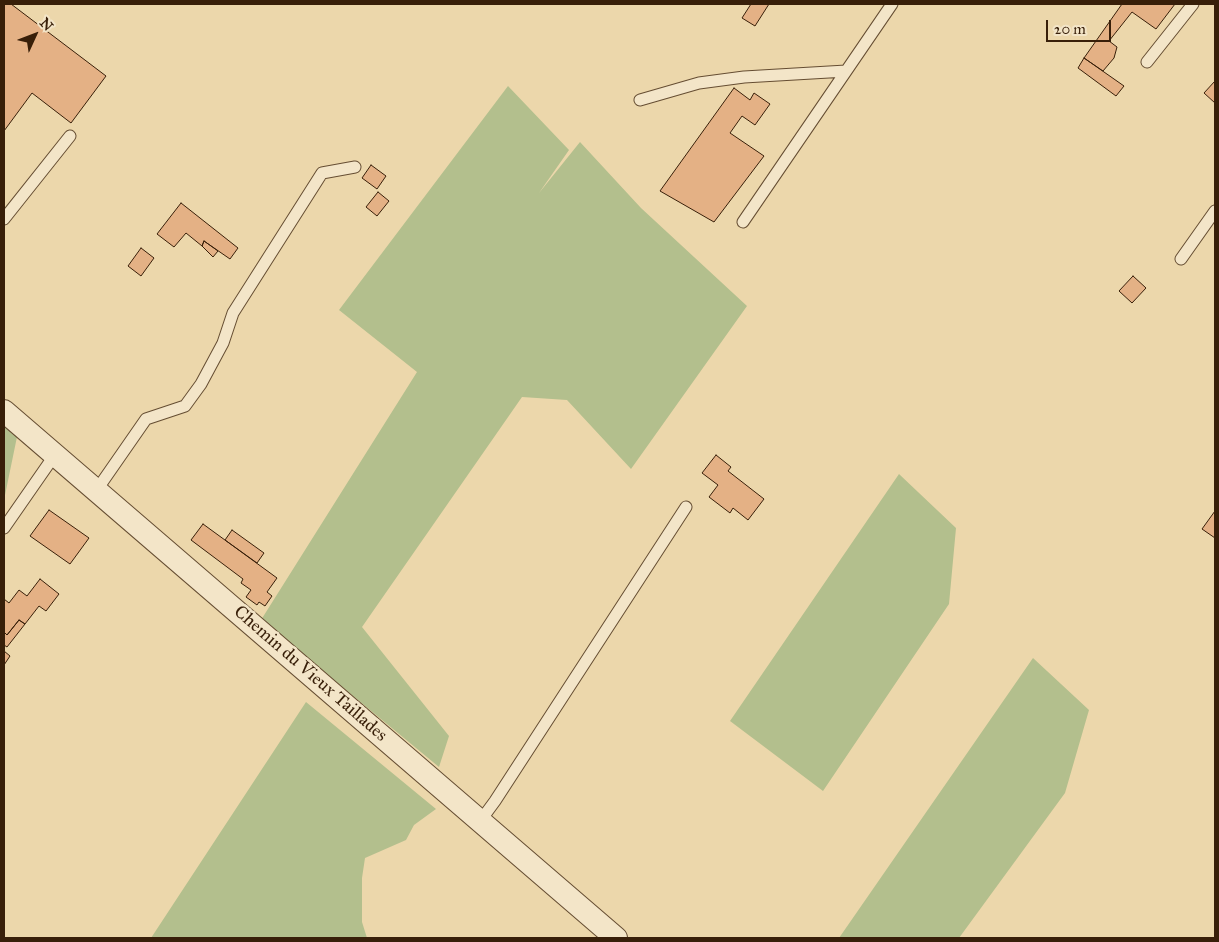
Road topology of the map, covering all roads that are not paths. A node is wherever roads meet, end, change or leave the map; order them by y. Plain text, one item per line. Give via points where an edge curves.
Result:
1 (892, 4) edge
2 (1193, 4) edge
3 (1147, 62) dead end
4 (846, 71) junction
5 (640, 100) dead end
6 (70, 136) dead end
7 (355, 167) dead end
8 (1215, 211) edge
9 (4, 219) edge
10 (743, 222) dead end
11 (1181, 259) dead end
12 (4, 411) edge
13 (54, 456) junction
14 (96, 491) junction
15 (686, 507) dead end
16 (4, 528) edge
17 (481, 820) junction
18 (616, 938) edge

1 - 4 lane
2 - 3 lane
4 - 5 lane via 744,76 699,83
4 - 10 lane
6 - 9 lane
7 - 14 lane via 322,173 233,313 223,343 201,384 185,406 146,419
8 - 11 lane
12 - 13 street, Chemin du Vieux Taillades
13 - 14 street, Chemin du Vieux Taillades
13 - 16 lane
14 - 17 street, Chemin du Vieux Taillades
15 - 17 lane
17 - 18 street, Chemin du Vieux Taillades

